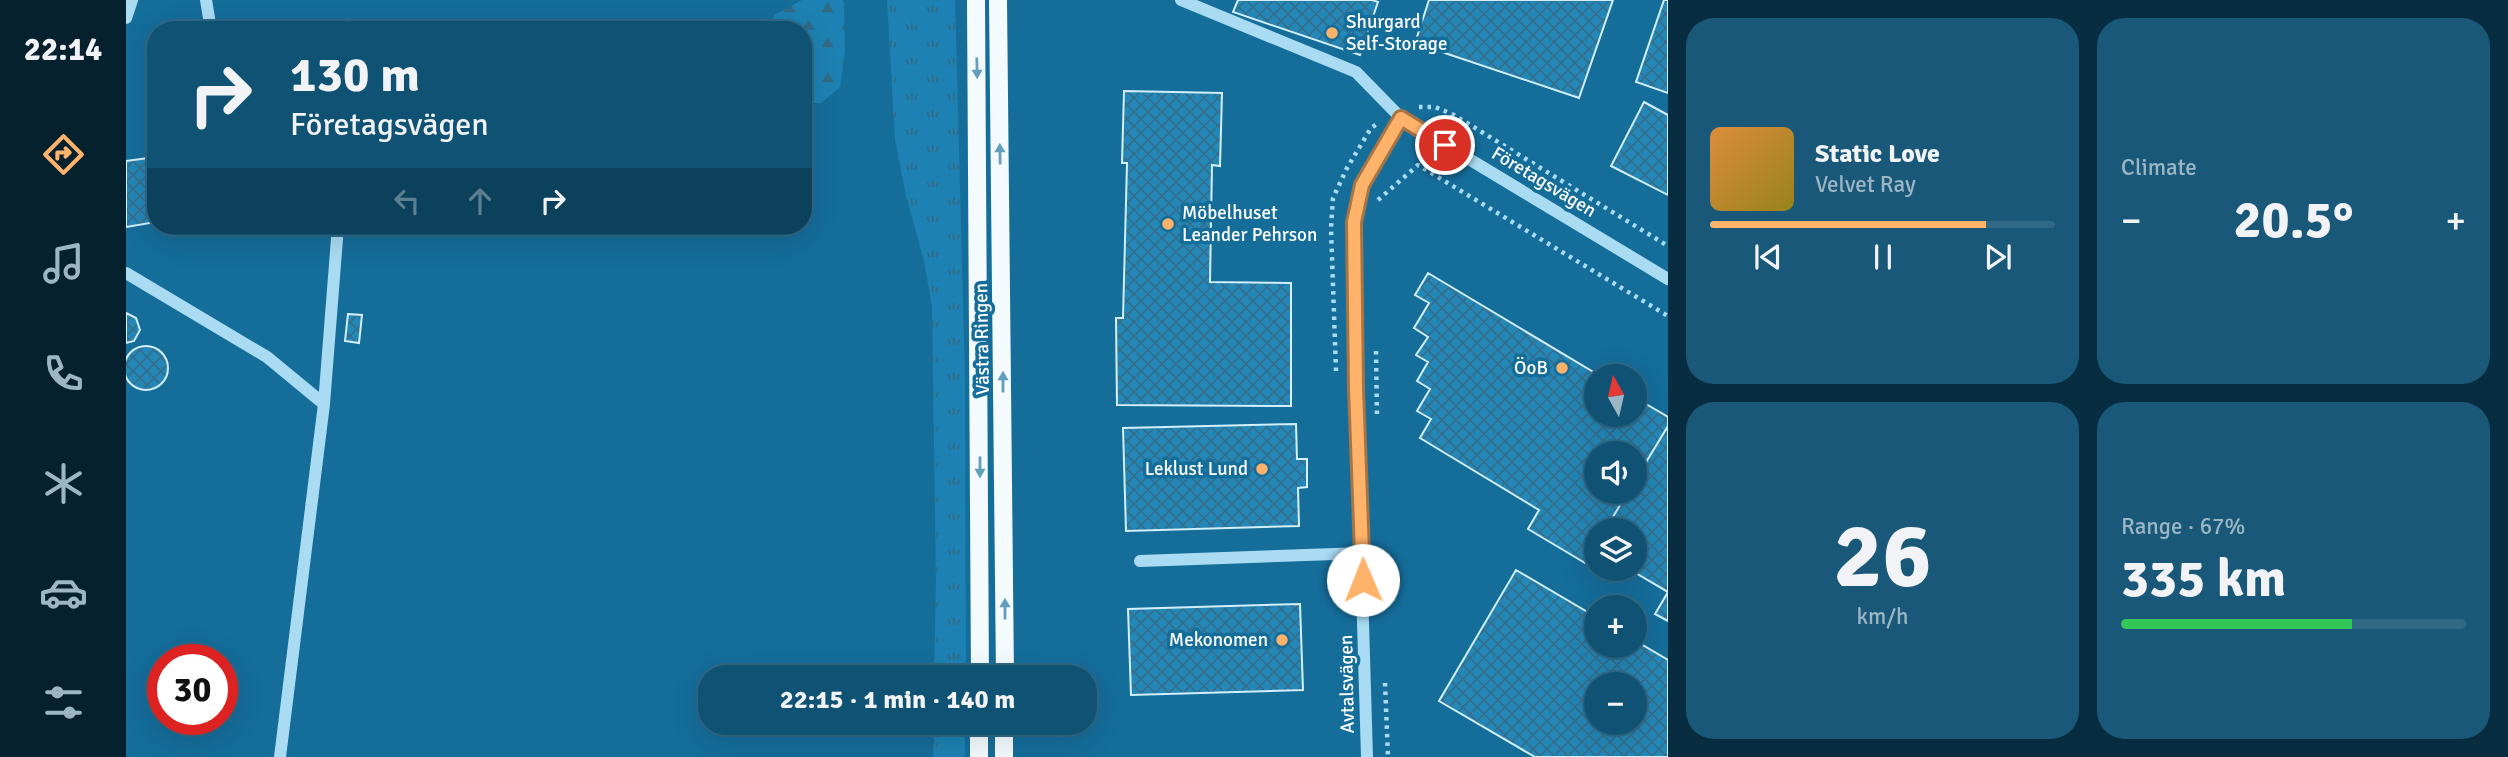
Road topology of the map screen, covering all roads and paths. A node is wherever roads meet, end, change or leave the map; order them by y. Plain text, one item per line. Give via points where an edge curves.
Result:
1 (132, 0) edge
2 (206, 0) edge
3 (976, 0) edge
4 (998, 0) edge
5 (1181, 0) edge
6 (126, 18) edge
7 (210, 21) edge
8 (1401, 118) junction
9 (1376, 202) dead end
10 (337, 235) edge
11 (1668, 246) edge
12 (126, 273) edge
13 (1668, 279) edge
14 (1668, 316) edge
15 (1376, 349) dead end
16 (324, 404) junction
17 (1377, 422) dead end
18 (1363, 553) junction
19 (1140, 561) dead end
20 (980, 665) edge
21 (1005, 665) edge
22 (1384, 673) dead end
23 (979, 735) edge
24 (1004, 735) edge
25 (280, 757) edge
26 (979, 757) edge
27 (1003, 757) edge
28 (1367, 757) edge
29 (1388, 757) edge

1 - 6 street
2 - 7 street
3 -> 20 main road, Västra Ringen
21 -> 4 main road, Västra Ringen
5 - 8 street, Företagsvägen via 1356,72
8 - 11 path via 1412,108 1425,106 1454,115
8 - 13 street, Företagsvägen
8 - 18 street, Avtalsvägen via 1362,185 1354,222
9 - 14 path via 1418,165
10 - 16 street
12 - 16 street via 267,357
15 - 17 path
16 - 25 street
18 - 19 street
18 - 28 street, Avtalsvägen
22 - 29 path
23 - 26 main road
24 - 27 main road

